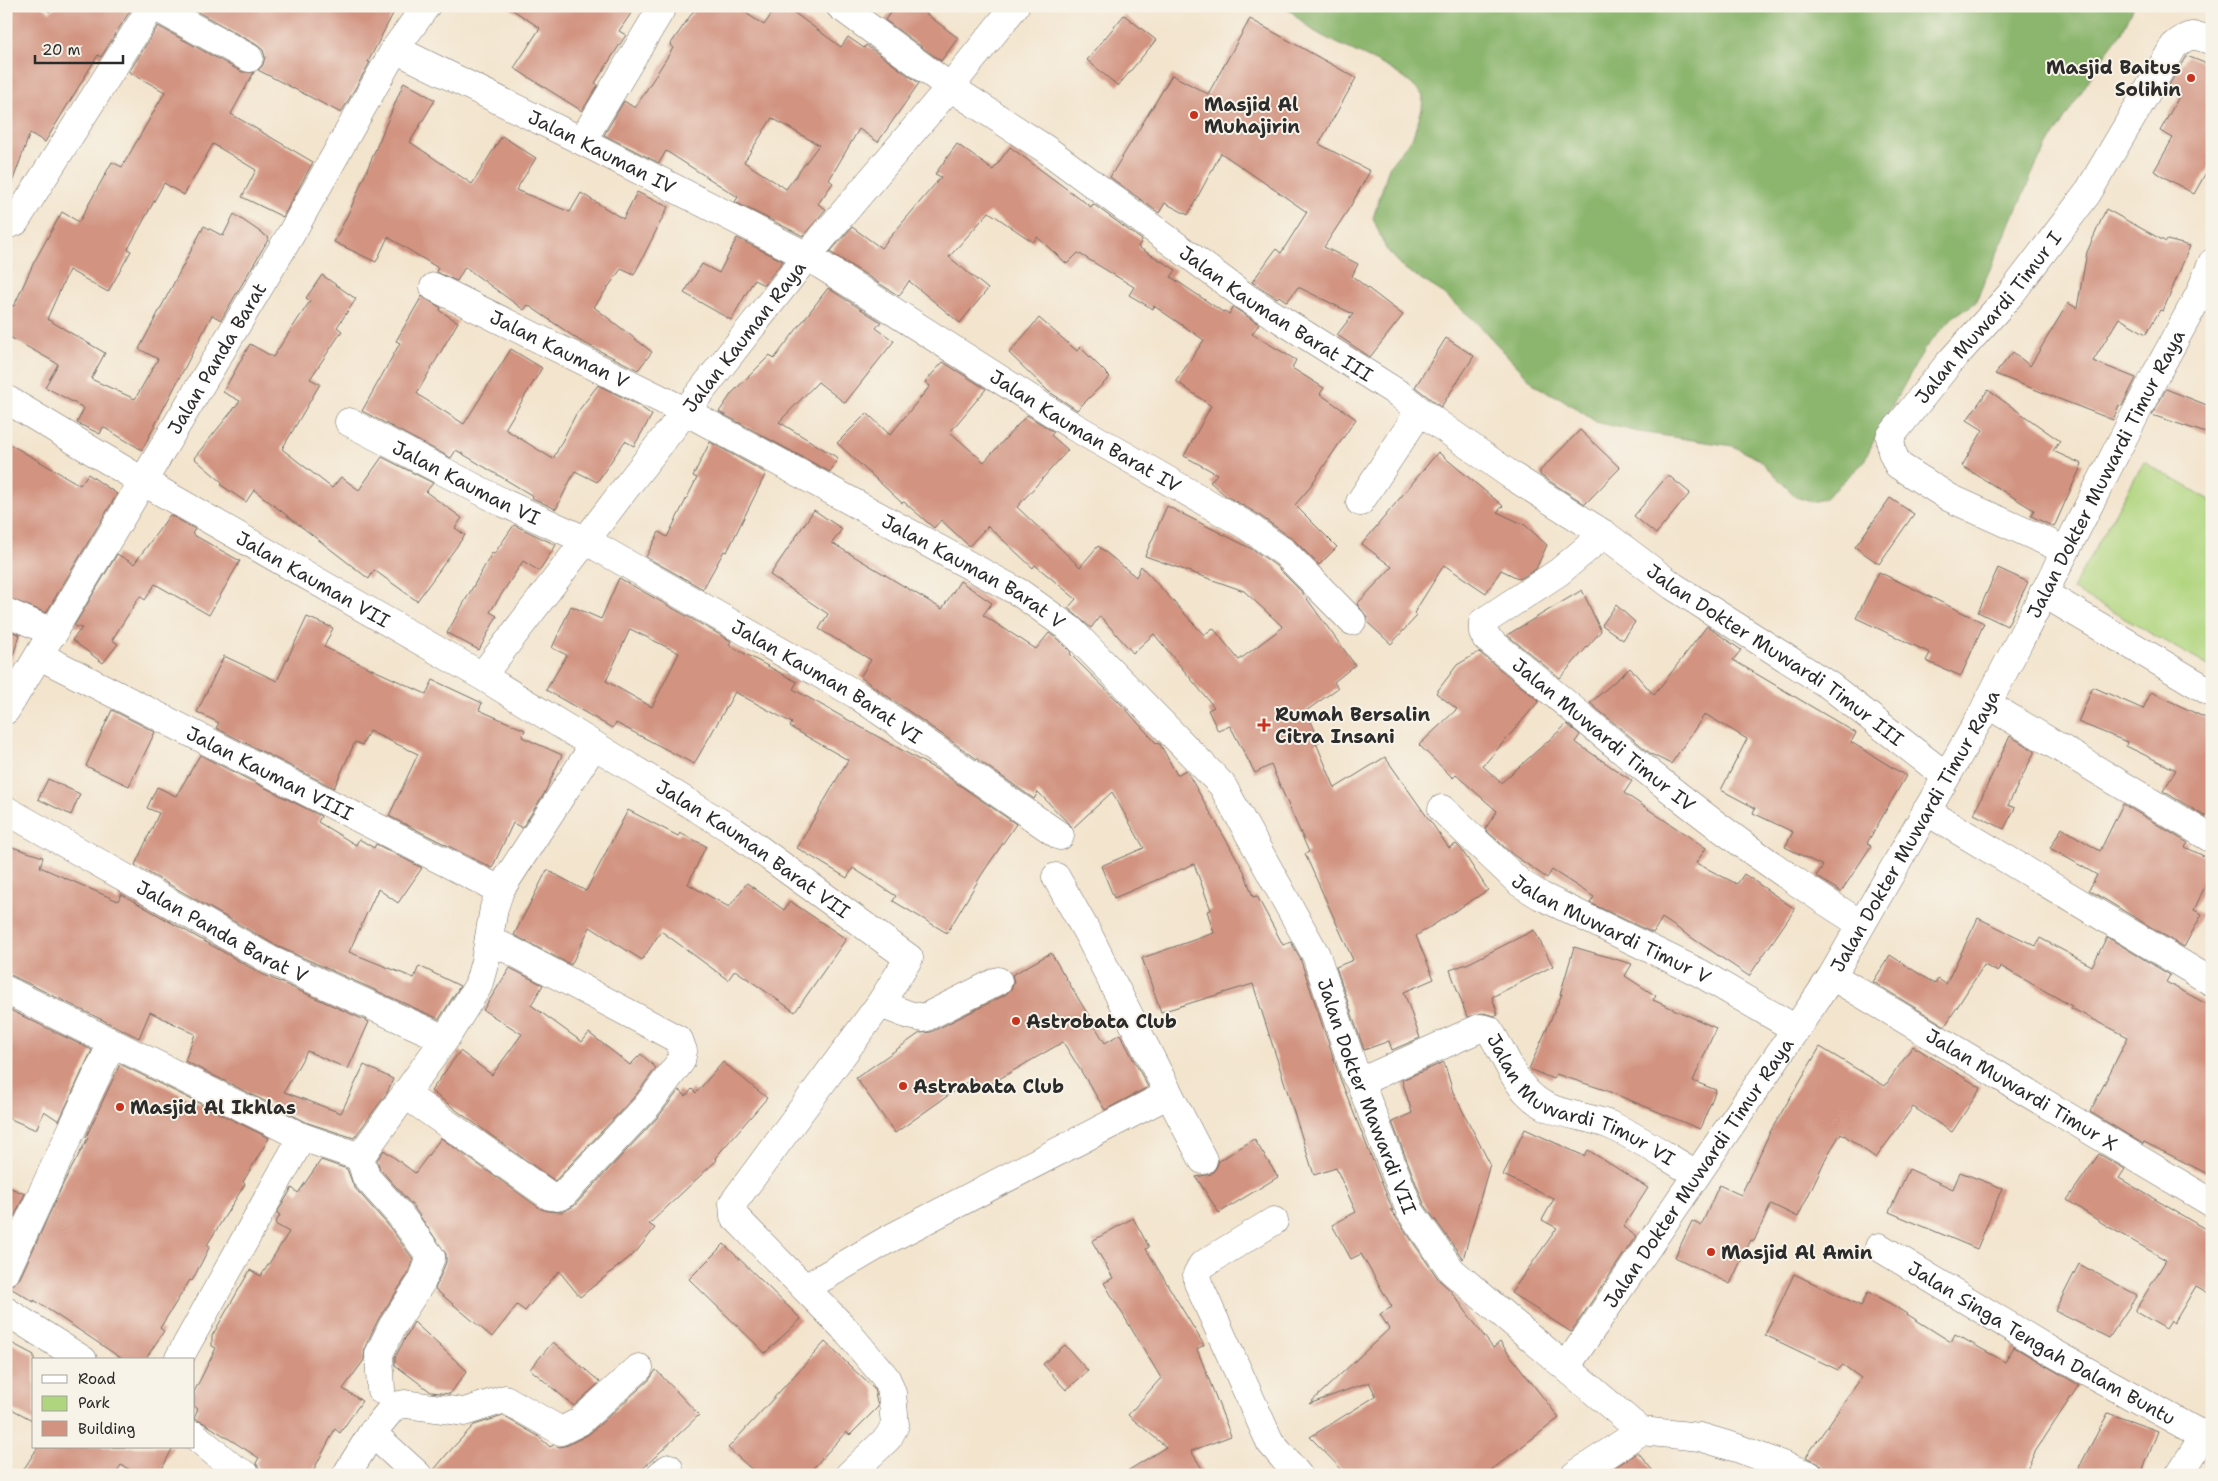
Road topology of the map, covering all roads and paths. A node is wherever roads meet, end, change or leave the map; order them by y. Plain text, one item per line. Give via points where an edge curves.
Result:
1 (153, 6) edge
2 (426, 6) edge
3 (663, 6) edge
4 (840, 6) edge
5 (1015, 6) edge
6 (2212, 41) edge
7 (395, 49) junction
8 (249, 58) dead end
9 (950, 87) junction
10 (582, 141) junction
11 (11, 223) edge
12 (807, 256) junction
13 (2212, 263) edge
14 (434, 287) dead end
15 (6, 399) edge
16 (685, 411) junction
17 (1420, 411) junction
18 (349, 422) dead end
19 (144, 482) junction
20 (1360, 502) dead end
21 (1604, 534) junction
22 (585, 540) junction
23 (2065, 550) junction
24 (2043, 593) junction
25 (6, 612) edge
26 (1352, 621) dead end
27 (54, 632) junction
28 (40, 656) junction
29 (482, 676) junction
30 (2212, 693) edge
31 (1987, 704) junction
32 (6, 710) edge
33 (594, 744) junction
34 (1946, 776) junction
35 (1222, 785) joint
36 (1442, 809) dead end
37 (6, 810) edge
38 (1926, 811) junction
39 (1060, 836) dead end
40 (2212, 839) edge
41 (1056, 877) dead end
42 (500, 890) junction
43 (1861, 924) junction
44 (489, 939) junction
45 (1832, 976) junction
46 (998, 981) dead end
47 (2212, 982) edge
48 (6, 990) edge
49 (880, 1004) junction
50 (1796, 1029) junction
51 (445, 1039) junction
52 (112, 1043) junction
53 (1360, 1082) junction
54 (1169, 1094) junction
55 (406, 1095) junction
56 (302, 1137) junction
57 (360, 1157) junction
58 (1203, 1160) dead end
59 (1696, 1174) junction
60 (2212, 1203) edge
61 (1274, 1221) dead end
62 (1879, 1247) dead end
63 (6, 1271) edge
64 (805, 1288) junction
65 (6, 1311) edge
66 (80, 1358) edge
67 (179, 1358) edge
68 (1566, 1367) junction
69 (638, 1368) dead end
70 (381, 1390) dead end
71 (1641, 1431) junction
72 (372, 1433) junction
73 (2208, 1433) edge
74 (195, 1436) edge
75 (235, 1472) edge
76 (346, 1475) edge
77 (418, 1475) edge
78 (849, 1475) edge
79 (1298, 1475) edge
80 (1575, 1475) edge
81 (1810, 1475) edge
82 (2178, 1475) edge

1 - 8 street
1 - 11 street
2 - 7 street, Jalan Panda Barat
3 - 10 street
4 - 9 street, Jalan Kauman Barat III
5 - 9 street, Jalan Kauman Raya
6 - 23 street, Jalan Muwardi Timur I via 2186,36 2174,46 2087,194 2010,295 1948,363 1890,437 1898,465 1950,498
7 - 10 street, Jalan Kauman IV
7 - 19 street, Jalan Panda Barat via 291,234
9 - 12 street, Jalan Kauman Raya
9 - 17 street, Jalan Kauman Barat III via 1047,150 1247,298 1399,394
10 - 12 street, Jalan Kauman IV
12 - 16 street, Jalan Kauman Raya
12 - 26 street, Jalan Kauman Barat IV via 1073,426 1247,526 1285,553
13 - 23 street, Jalan Dokter Muwardi Timur Raya via 2199,295
14 - 16 street, Jalan Kauman V
15 - 19 street, Jalan Kauman VII
16 - 22 street, Jalan Kauman Raya
16 - 35 street, Jalan Kauman Barat V via 1046,610 1070,629
17 - 20 street
17 - 21 street, Jalan Kauman Barat III via 1512,476
18 - 22 street, Jalan Kauman VI via 504,503
19 - 27 street, Jalan Panda Barat
19 - 29 street, Jalan Kauman VII
21 - 34 street, Jalan Dokter Muwardi Timur III via 1673,586 1830,686
21 - 43 street, Jalan Muwardi Timur IV via 1559,572 1483,622 1486,638 1647,771 1802,887
22 - 29 street, Jalan Kauman Raya
22 - 39 street, Jalan Kauman Barat VI via 857,695
23 - 24 street, Jalan Dokter Muwardi Timur Raya
24 - 30 street
24 - 31 street, Jalan Dokter Muwardi Timur Raya
25 - 27 street
27 - 28 street, Jalan Panda Barat
28 - 32 street, Jalan Panda Barat
28 - 42 street, Jalan Kauman VIII
29 - 33 street, Jalan Kauman VII
31 - 34 street, Jalan Dokter Muwardi Timur Raya
31 - 40 street
33 - 42 street
33 - 49 street, Jalan Kauman Barat VII via 734,831 870,932 907,955 909,959
34 - 38 street, Jalan Dokter Muwardi Timur Raya
35 - 53 street, Jalan Dokter Mawardi VII via 1316,955
36 - 50 street, Jalan Muwardi Timur V via 1520,883 1700,972
37 - 51 street, Jalan Panda Barat V via 270,960
38 - 43 street, Jalan Dokter Muwardi Timur Raya
38 - 47 street
41 - 54 street
42 - 44 street
43 - 45 street, Jalan Dokter Muwardi Timur Raya
44 - 51 street via 478,986
44 - 55 street via 679,1040 681,1061 647,1106 563,1195 557,1197 550,1196
45 - 50 street, Jalan Dokter Muwardi Timur Raya
45 - 60 street, Jalan Muwardi Timur X
46 - 49 street via 924,1018
48 - 52 street
49 - 64 street via 733,1203 734,1216
50 - 59 street, Jalan Dokter Muwardi Timur Raya
51 - 55 street
52 - 56 street
52 - 63 street
53 - 59 street, Jalan Muwardi Timur VI via 1480,1028 1489,1030 1518,1082 1545,1106 1611,1126
53 - 68 street, Jalan Dokter Mawardi VII via 1410,1211 1452,1271
54 - 58 street
54 - 64 street via 887,1240
55 - 57 street
56 - 57 street
56 - 67 street
57 - 70 street via 368,1181 400,1214 431,1257 422,1281 392,1327 379,1354
59 - 68 street, Jalan Dokter Muwardi Timur Raya
61 - 79 street via 1202,1265 1197,1274 1198,1283 1270,1442
62 - 73 street, Jalan Singa Tengah Dalam Buntu via 2052,1352
64 - 78 street via 886,1378 892,1393 896,1425 888,1438
65 - 66 street
68 - 71 street, Jalan Dokter Mawardi VII
69 - 72 street via 579,1422 561,1431 505,1399 464,1412 405,1404 394,1406
71 - 80 street
71 - 81 street via 1700,1437
72 - 76 street
72 - 77 street
73 - 82 street
74 - 75 street

